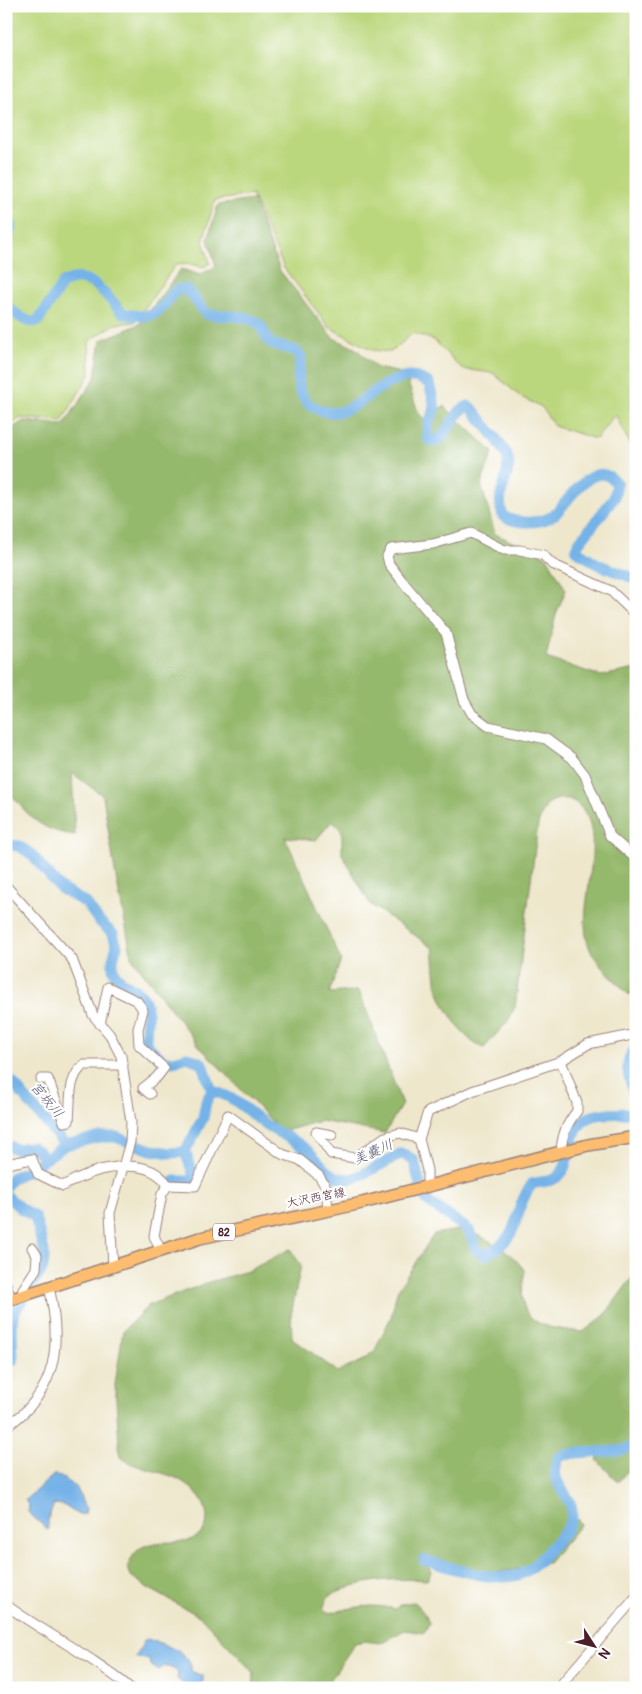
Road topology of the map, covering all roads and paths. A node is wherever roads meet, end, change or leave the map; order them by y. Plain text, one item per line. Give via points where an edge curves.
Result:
1 (636, 615) edge
2 (636, 859) edge
3 (6, 886) edge
4 (100, 1024) junction
5 (632, 1035) dead end
6 (561, 1062) junction
7 (123, 1065) junction
8 (41, 1079) dead end
9 (150, 1094) dead end
10 (332, 1135) dead end
11 (636, 1136) edge
12 (419, 1139) junction
13 (566, 1151) junction
14 (6, 1164) edge
15 (124, 1166) junction
16 (168, 1185) junction
17 (422, 1188) junction
18 (328, 1210) junction
19 (32, 1248) dead end
20 (161, 1251) junction
21 (113, 1267) junction
22 (6, 1284) edge
23 (49, 1287) junction
24 (13, 1299) edge
25 (6, 1427) edge
26 (636, 1597) edge
27 (6, 1605) edge
28 (130, 1688) edge
29 (558, 1688) edge

1 - 2 street via 610,592 552,564 543,555 504,550 471,533 432,544 391,549 387,556 389,564 446,633 464,700 472,714 488,726 546,740 572,758 585,774 610,836
3 - 4 street via 72,959 88,1005
4 - 7 street via 110,1035
4 - 9 street via 108,987 137,1001 143,1010 138,1029 140,1045 164,1068 142,1088
5 - 6 street via 588,1044
6 - 12 street via 472,1092 428,1112
6 - 13 street via 577,1103 577,1111 562,1136
7 - 8 street via 84,1065 79,1068 73,1076 69,1121 64,1122 48,1079
7 - 15 street via 131,1122
10 - 12 street via 316,1132 331,1154 355,1158 385,1137 400,1133
11 - 13 main road, 大沢西宮線 / 82
12 - 17 street via 427,1170
13 - 17 main road, 大沢西宮線 / 82
14 - 15 street via 32,1159 38,1174 63,1186 76,1178
15 - 16 street via 150,1169 161,1175
15 - 21 street via 110,1213
16 - 18 street via 195,1186 228,1115 282,1154 300,1160 319,1176 326,1187
16 - 20 street via 162,1194 154,1236
17 - 18 main road, 大沢西宮線 / 82
18 - 20 main road, 大沢西宮線 / 82 via 227,1232
19 - 24 street via 37,1255 36,1269
20 - 21 main road, 大沢西宮線 / 82
21 - 23 main road, 大沢西宮線 / 82
22 - 24 street
23 - 24 main road, 大沢西宮線 / 82
23 - 25 street via 55,1350 46,1386 27,1410
26 - 29 street
27 - 28 street

